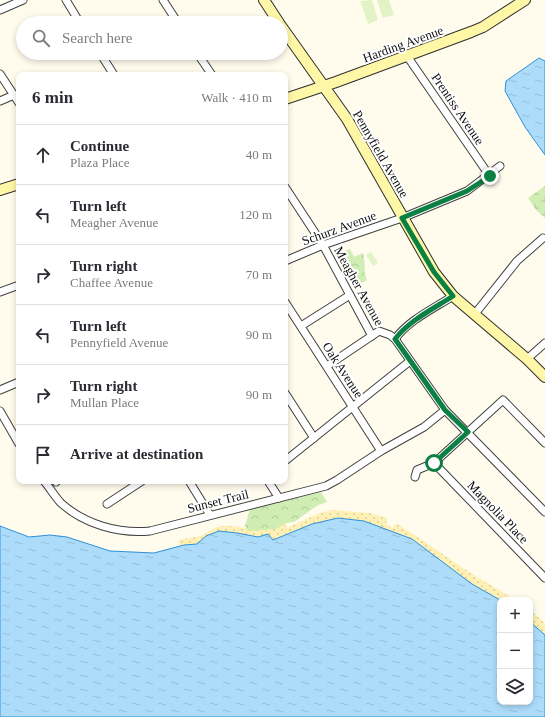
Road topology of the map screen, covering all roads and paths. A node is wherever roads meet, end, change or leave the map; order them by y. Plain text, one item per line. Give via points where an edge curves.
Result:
1 (23, 0) edge
2 (66, 0) edge
3 (163, 0) edge
4 (264, 0) edge
5 (525, 0) edge
6 (0, 10) edge
7 (76, 16) edge
8 (173, 16) edge
9 (274, 16) edge
10 (288, 36) edge
11 (408, 56) junction
12 (104, 60) edge
13 (202, 60) edge
14 (112, 72) edge
15 (210, 72) edge
16 (0, 74) edge
17 (324, 87) junction
18 (14, 95) junction
19 (16, 98) edge
20 (288, 98) edge
21 (0, 101) edge
22 (500, 166) dead end
23 (490, 176) junction
24 (16, 185) edge
25 (0, 190) edge
26 (288, 192) edge
27 (402, 218) junction
28 (543, 238) dead end
29 (323, 245) junction
30 (288, 260) edge
31 (16, 285) edge
32 (0, 292) edge
33 (350, 295) junction
34 (453, 296) junction
35 (288, 306) edge
36 (474, 315) junction
37 (301, 326) junction
38 (372, 336) junction
39 (395, 339) junction
40 (545, 343) edge
41 (527, 359) junction
42 (410, 361) junction
43 (327, 366) junction
44 (545, 376) edge
45 (16, 383) edge
46 (0, 390) edge
47 (288, 398) edge
48 (353, 407) junction
49 (445, 410) junction
50 (0, 411) edge
51 (468, 432) junction
52 (314, 438) junction
53 (16, 439) edge
54 (545, 443) edge
55 (381, 451) junction
56 (288, 459) edge
57 (434, 463) junction
58 (415, 477) dead end
59 (46, 484) edge
60 (137, 484) edge
61 (191, 484) edge
62 (270, 484) edge
63 (279, 498) junction
64 (107, 504) dead end
65 (545, 512) edge
66 (210, 515) junction
67 (545, 578) edge

1 - 6 street
2 - 7 street
3 - 8 street
4 - 9 street
5 - 11 street, Harding Avenue via 478,30
10 - 17 street, Pennyfield Avenue
11 - 17 street, Harding Avenue
11 - 23 street, Prentiss Avenue
12 - 14 street
13 - 15 street
16 - 18 street
17 - 20 street, Harding Avenue
17 - 27 street, Pennyfield Avenue via 354,130
18 - 19 street
18 - 21 street
22 - 23 street, Schurz Avenue
23 - 27 street, Schurz Avenue via 467,191
24 - 25 street
26 - 29 street, Meagher Avenue
27 - 29 street, Schurz Avenue
27 - 34 street, Pennyfield Avenue via 434,272
28 - 36 street via 517,261
29 - 30 street, Schurz Avenue
29 - 33 street, Meagher Avenue
31 - 32 street
33 - 37 street
33 - 38 street, Meagher Avenue
34 - 36 street, Pennyfield Avenue
34 - 39 street via 412,322
35 - 37 street, Oak Avenue
36 - 41 street, Pennyfield Avenue
37 - 43 street, Oak Avenue
38 - 39 street, Meagher Avenue via 379,331
38 - 43 street
39 - 42 street
40 - 41 street
41 - 44 street, Pennyfield Avenue
42 - 48 street
42 - 49 street
43 - 48 street, Oak Avenue
45 - 46 street
47 - 52 street
48 - 52 street
48 - 55 street, Oak Avenue
49 - 51 street
49 - 55 street, Sunset Trail via 424,427
50 - 53 street
51 - 54 street via 503,400
51 - 57 street
51 - 65 street
52 - 56 street
55 - 63 street, Sunset Trail via 326,486
57 - 58 street via 417,470
57 - 67 street, Magnolia Place
59 - 66 street, Sunset Trail via 60,502 82,518 123,531 143,531
60 - 64 street
61 - 66 street
62 - 63 street
63 - 66 street, Sunset Trail

